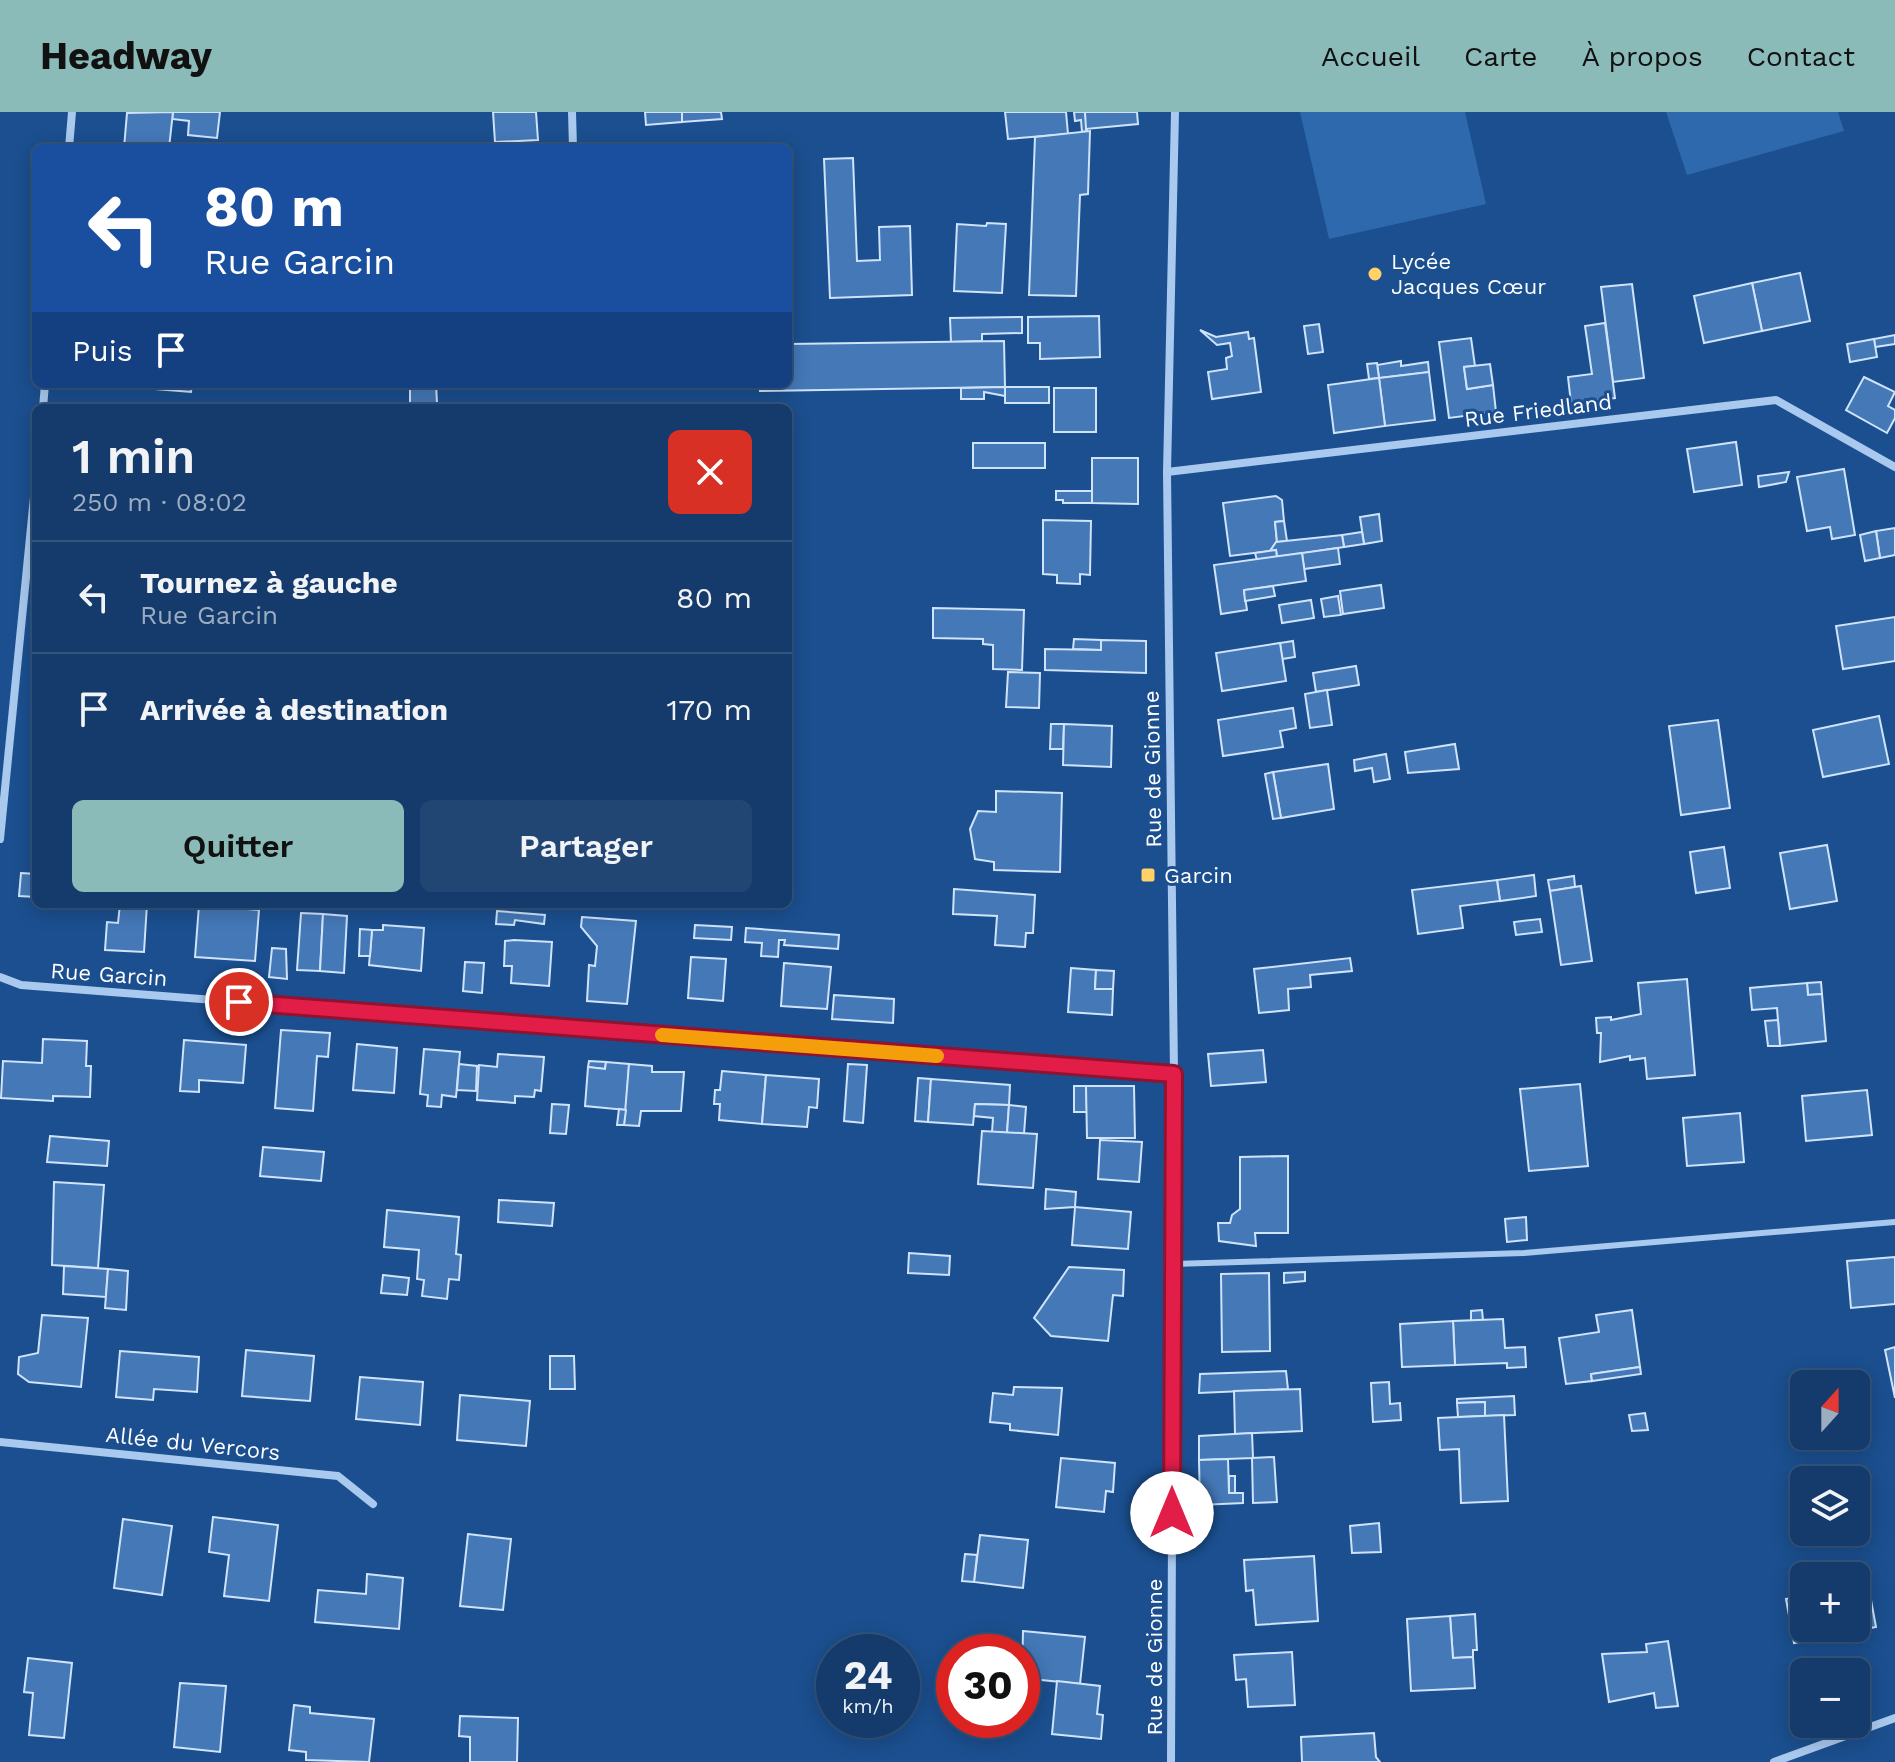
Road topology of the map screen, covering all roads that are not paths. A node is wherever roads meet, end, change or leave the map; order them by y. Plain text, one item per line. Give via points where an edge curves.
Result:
1 (72, 112) edge
2 (572, 112) edge
3 (1175, 112) edge
4 (69, 144) edge
5 (573, 144) edge
6 (1895, 467) edge
7 (1167, 472) junction
8 (32, 517) edge
9 (0, 839) edge
10 (0, 977) edge
11 (1174, 1074) junction
12 (1895, 1222) edge
13 (1173, 1264) junction
14 (0, 1442) edge
15 (373, 1504) dead end
16 (1895, 1718) edge
17 (1171, 1762) edge
18 (1774, 1762) edge

1 - 4 street
2 - 5 street
3 - 7 street, Rue de Gionne
6 - 7 street, Rue Friedland via 1776,400
7 - 11 street, Rue de Gionne
8 - 9 street
10 - 11 street, Rue Garcin via 21,985
11 - 13 street, Rue de Gionne
12 - 13 lane via 1524,1253
13 - 17 street, Rue de Gionne
14 - 15 street, Allée du Vercors via 338,1476
16 - 18 street

